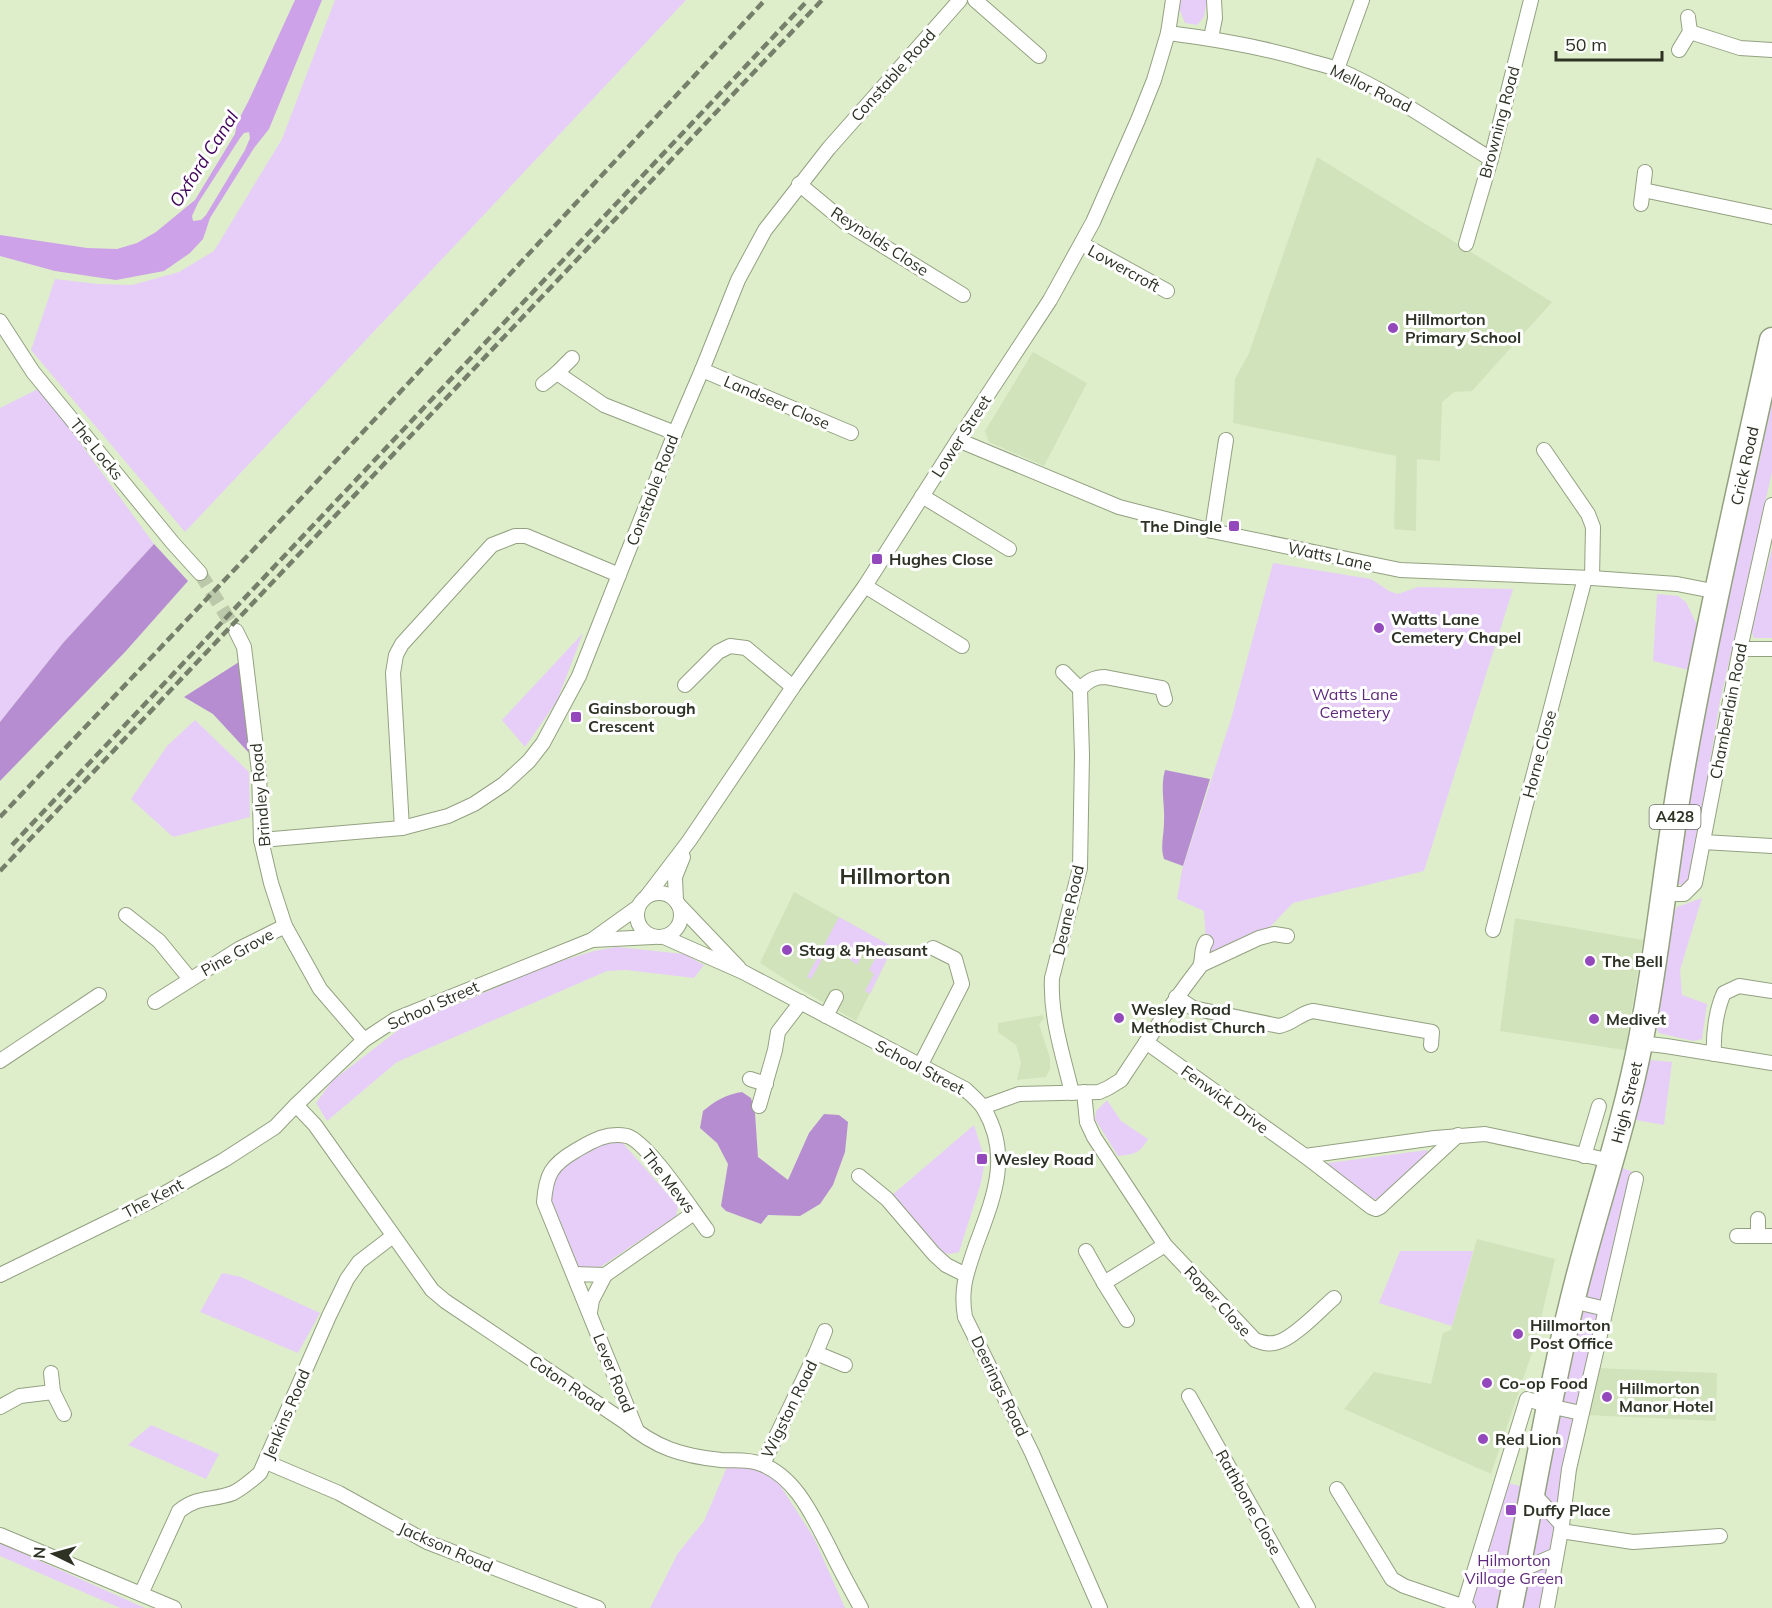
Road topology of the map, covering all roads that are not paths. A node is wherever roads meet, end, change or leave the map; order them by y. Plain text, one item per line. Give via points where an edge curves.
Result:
1 (960, 0) edge
2 (975, 0) edge
3 (1173, 0) edge
4 (1214, 0) edge
5 (1362, 0) edge
6 (1531, 0) edge
7 (1688, 17) dead end
8 (1690, 32) junction
9 (1168, 33) junction
10 (1211, 38) junction
11 (1772, 50) edge
12 (1679, 51) dead end
13 (1039, 56) dead end
14 (1337, 69) junction
15 (1491, 159) junction
16 (1644, 172) dead end
17 (799, 184) junction
18 (1772, 217) edge
19 (1082, 244) junction
20 (1466, 244) dead end
21 (1167, 291) dead end
22 (963, 295) dead end
23 (0, 321) edge
24 (1772, 340) edge
25 (572, 358) dead end
26 (702, 370) junction
27 (557, 373) junction
28 (543, 384) dead end
29 (675, 433) junction
30 (851, 434) dead end
31 (958, 440) junction
32 (1226, 440) dead end
33 (1544, 450) dead end
34 (922, 496) junction
35 (1772, 505) edge
36 (1770, 523) edge
37 (1212, 531) junction
38 (1009, 549) dead end
39 (200, 573) tunnel mouth
40 (619, 575) junction
41 (1588, 578) junction
42 (866, 586) junction
43 (1718, 592) junction
44 (236, 631) tunnel mouth
45 (962, 646) dead end
46 (1740, 649) junction
47 (1772, 649) edge
48 (1063, 672) dead end
49 (685, 685) dead end
50 (793, 687) junction
51 (1165, 688) dead end
52 (1080, 689) junction
53 (402, 828) junction
54 (261, 840) junction
55 (689, 841) junction
56 (1703, 842) junction
57 (1772, 846) edge
58 (1664, 894) junction
59 (642, 902) junction
60 (677, 902) junction
61 (126, 915) dead end
62 (285, 926) junction
63 (1493, 930) dead end
64 (1287, 936) dead end
65 (659, 937) junction
66 (592, 940) junction
67 (1206, 942) dead end
68 (933, 948) dead end
69 (1201, 965) junction
70 (743, 972) junction
71 (190, 979) junction
72 (1772, 991) edge
73 (99, 995) dead end
74 (836, 997) dead end
75 (1176, 997) junction
76 (155, 1002) dead end
77 (801, 1002) junction
78 (826, 1016) junction
79 (364, 1040) junction
80 (1146, 1042) junction
81 (1640, 1043) junction
82 (1431, 1045) dead end
83 (1714, 1054) junction
84 (0, 1061) edge
85 (1772, 1063) edge
86 (920, 1066) junction
87 (750, 1079) dead end
88 (766, 1084) junction
89 (1078, 1092) junction
90 (296, 1105) junction
91 (759, 1106) dead end
92 (1599, 1106) dead end
93 (983, 1107) junction
94 (1458, 1135) junction
95 (629, 1137) joint
96 (1305, 1156) junction
97 (1584, 1156) junction
98 (998, 1157) joint
99 (1612, 1161) junction
100 (859, 1176) dead end
101 (1636, 1179) dead end
102 (694, 1213) junction
103 (1758, 1219) dead end
104 (707, 1230) dead end
105 (1758, 1235) junction
106 (393, 1236) junction
107 (1737, 1236) dead end
108 (1772, 1236) edge
109 (1165, 1245) junction
110 (1086, 1251) dead end
111 (574, 1274) junction
112 (0, 1275) edge
113 (605, 1275) junction
114 (966, 1275) junction
115 (1104, 1283) junction
116 (1334, 1298) dead end
117 (1572, 1302) junction
118 (1606, 1309) junction
119 (590, 1313) junction
120 (1128, 1320) dead end
121 (825, 1331) dead end
122 (816, 1353) junction
123 (845, 1365) dead end
124 (51, 1373) dead end
125 (53, 1392) junction
126 (1190, 1396) dead end
127 (1538, 1403) junction
128 (0, 1407) edge
129 (1581, 1413) junction
130 (64, 1414) dead end
131 (638, 1433) junction
132 (266, 1462) junction
133 (763, 1464) junction
134 (1337, 1489) dead end
135 (1532, 1492) junction
136 (1562, 1528) junction
137 (0, 1534) edge
138 (1720, 1536) dead end
139 (1556, 1555) junction
140 (1517, 1572) junction
141 (141, 1594) junction
142 (174, 1608) edge
143 (598, 1608) edge
144 (861, 1608) edge
145 (1100, 1608) edge
146 (1308, 1608) edge
147 (1465, 1608) edge
148 (1510, 1608) edge
149 (1547, 1608) edge

1 - 17 street, Constable Road
2 - 13 street
3 - 9 street, Lower Street
4 - 10 street
5 - 14 street
6 - 15 street, Browning Road
7 - 8 street
8 - 11 street via 1740,48
8 - 12 street
9 - 10 street, Mellor Road
9 - 19 street, Lower Street via 1138,120
10 - 14 street, Mellor Road
14 - 15 street, Mellor Road via 1385,92
15 - 20 street, Browning Road
16 - 18 street via 1642,197
17 - 22 street, Reynolds Close via 846,223
17 - 26 street, Constable Road via 765,230 738,280
19 - 21 street, Lowercroft
19 - 31 street, Lower Street
23 - 39 street, The Locks via 33,372
24 - 43 highway, Crick Road / A428
25 - 27 street
26 - 29 street, Constable Road
26 - 30 street, Landseer Close
27 - 28 street
27 - 29 street via 604,405
29 - 40 street, Constable Road
31 - 34 street, Lower Street
31 - 37 street, Watts Lane via 1119,507
32 - 37 street
33 - 41 street, Horne Close via 1593,527
34 - 38 street
34 - 42 street, Lower Street
35 - 36 street, Chamberlain Road
36 - 46 street, Chamberlain Road
37 - 41 street, Watts Lane via 1400,570
40 - 53 street, Constable Road via 579,676 529,761 474,804 448,816
40 - 53 street via 526,536 515,536 492,545 402,644 393,673
41 - 43 street, Watts Lane via 1677,584
41 - 63 street, Horne Close
42 - 45 street
42 - 50 street, Lower Street
43 - 58 highway, High Street / A428 via 1684,756
44 - 54 street, Brindley Road via 244,647 259,772
46 - 47 street
46 - 56 street, Chamberlain Road
48 - 52 street
49 - 50 street via 718,652 730,646 746,648
50 - 55 street, Lower Street
51 - 52 street via 1097,677
52 - 89 street, Deane Road via 1080,868 1051,995 1053,1014
53 - 54 street, Constable Road
54 - 62 street, Brindley Road
55 - 59 street, Lower Street
55 - 60 street, Lower Street via 675,877
56 - 57 street
56 - 58 street, Chamberlain Road via 1695,883 1684,894
58 - 81 highway, High Street / A428
59 - 60 street via 653,894 665,894
59 - 65 street, School Street via 639,926 649,935
59 - 66 street, School Street
60 - 65 street via 681,917 676,930
60 - 70 street, School Street
61 - 71 street, Pine Grove via 159,941
62 - 71 street, Pine Grove
62 - 79 street, Brindley Road via 320,989
64 - 69 street via 1259,938
65 - 66 street, School Street
65 - 70 street, School Street
66 - 79 street, School Street via 396,1019
67 - 69 street
68 - 86 street via 955,959 962,984
69 - 75 street
70 - 77 street, School Street
71 - 76 street, Pine Grove
72 - 83 street via 1739,986 1724,993 1713,1041
73 - 84 street
74 - 78 street
75 - 80 street
75 - 82 street via 1193,1008 1279,1026 1313,1011 1432,1032
77 - 78 street, School Street
77 - 88 street via 778,1032
78 - 86 street, School Street
79 - 90 street, School Street
80 - 89 street via 1121,1080 1100,1092
80 - 96 street, Fenwick Drive
81 - 83 street
81 - 99 highway, High Street / A428
83 - 85 street
86 - 93 street, School Street via 965,1089
87 - 88 street
88 - 91 street
89 - 93 street via 1019,1094
89 - 109 street, Roper Close via 1094,1137
90 - 106 street, Coton Road via 315,1125
90 - 112 street, The Kent via 275,1127 214,1166
92 - 97 street
93 - 98 street, School Street via 995,1132
94 - 96 street
94 - 96 street, Fenwick Drive via 1376,1209
94 - 97 street via 1485,1134
95 - 102 street, The Mews via 652,1156
95 - 111 street, Lever Road via 599,1137 561,1159 547,1180 544,1202
97 - 99 street
98 - 114 street, Deerings Road via 996,1187
99 - 117 highway, High Street / A428
100 - 114 street via 887,1199 934,1254
101 - 118 street via 1618,1225
102 - 104 street, The Mews
102 - 113 street, Lever Road
103 - 105 street
105 - 107 street
105 - 108 street
106 - 131 street, Coton Road via 432,1290 445,1301
106 - 132 street, Jenkins Road via 359,1262 347,1279
109 - 115 street
109 - 116 street, Roper Close via 1242,1328 1263,1343 1287,1339
110 - 115 street
111 - 113 street
111 - 119 street, Lever Road
113 - 119 street, Lever Road
114 - 145 street, Deerings Road via 962,1300 965,1317 1032,1453
115 - 120 street
117 - 118 street
117 - 127 highway, High Street / A428
118 - 129 street
119 - 131 street, Lever Road
121 - 122 street, Wigston Road
122 - 123 street, Wigston Road
122 - 133 street, Wigston Road
124 - 125 street
125 - 128 street via 20,1396
125 - 130 street
126 - 146 street, Rathbone Close
127 - 129 street
127 - 135 highway, High Street / A428
127 - 147 street via 1505,1464
129 - 136 street
131 - 133 street, Coton Road via 693,1457
132 - 141 street, Jenkins Road via 260,1473 231,1494 186,1504 179,1511
132 - 143 street, Jackson Road via 339,1493 427,1542
133 - 144 street, Coton Road via 786,1480 807,1505
134 - 147 street via 1392,1579
135 - 136 street
135 - 140 highway, High Street / A428
136 - 138 street via 1633,1542
136 - 139 street
137 - 141 street
139 - 140 street
139 - 149 street
140 - 148 highway, High Street / A428
141 - 142 street

